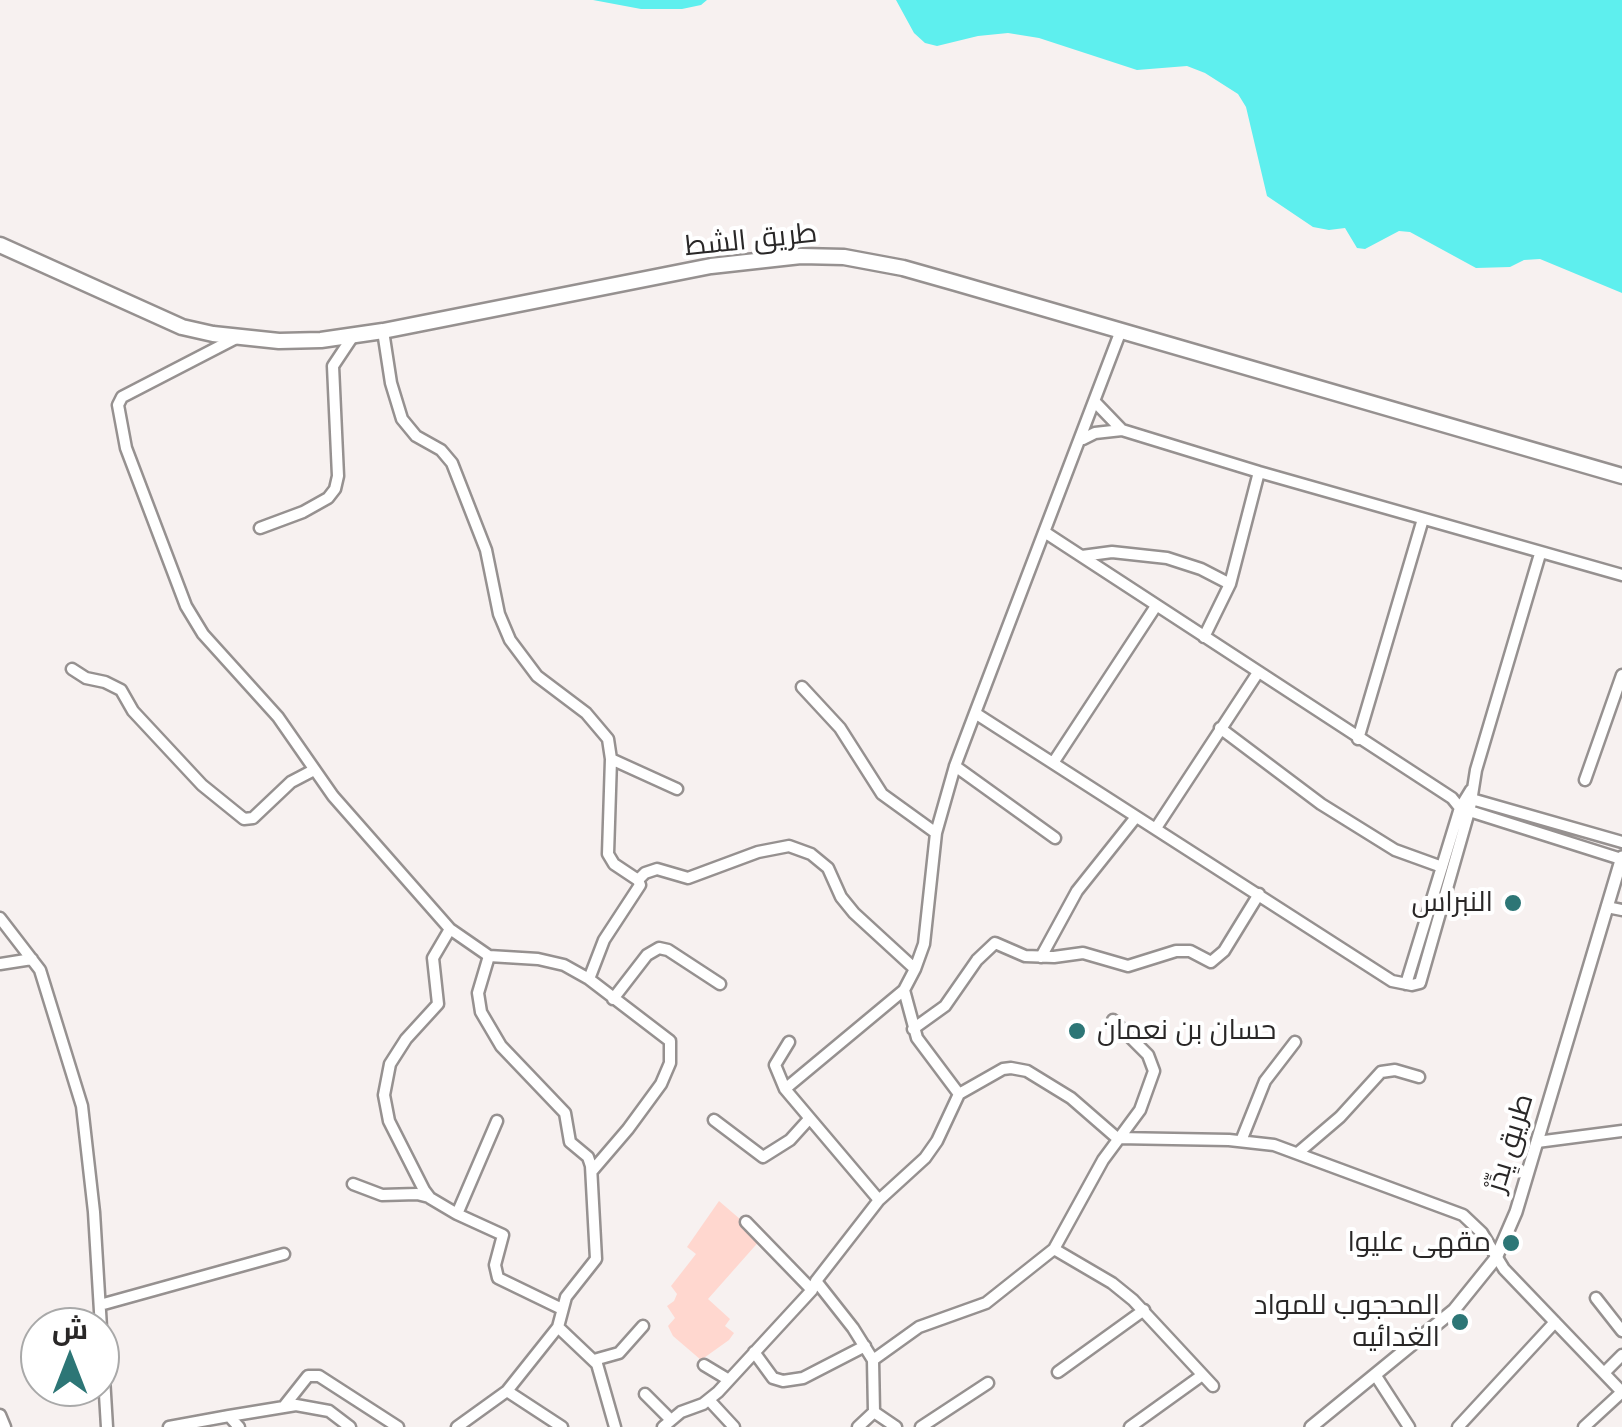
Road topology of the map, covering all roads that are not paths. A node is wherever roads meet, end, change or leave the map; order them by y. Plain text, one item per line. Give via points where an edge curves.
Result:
1 (0, 245) edge
2 (384, 331) junction
3 (1120, 333) junction
4 (353, 336) junction
5 (239, 337) junction
6 (1095, 402) junction
7 (1122, 430) junction
8 (1082, 440) junction
9 (1259, 472) junction
10 (1622, 476) edge
11 (1423, 519) junction
12 (260, 528) dead end
13 (1046, 533) junction
14 (1540, 554) junction
15 (1082, 556) junction
16 (1622, 575) edge
17 (1230, 584) junction
18 (1156, 606) junction
19 (1204, 638) junction
20 (72, 669) dead end
21 (1257, 674) junction
22 (1622, 675) edge
23 (802, 687) dead end
24 (976, 712) junction
25 (1220, 728) junction
26 (1358, 739) junction
27 (611, 759) junction
28 (1053, 763) junction
29 (955, 766) junction
30 (312, 771) junction
31 (1585, 780) dead end
32 (677, 789) dead end
33 (1465, 800) junction
34 (1136, 816) junction
35 (1156, 828) junction
36 (936, 832) junction
37 (1055, 838) dead end
38 (1622, 842) edge
39 (1622, 858) edge
40 (1442, 867) junction
41 (638, 880) junction
42 (1259, 894) junction
43 (1607, 908) junction
44 (1622, 910) edge
45 (0, 918) edge
46 (450, 929) junction
47 (489, 956) junction
48 (1041, 958) junction
49 (32, 959) junction
50 (0, 964) edge
51 (915, 969) junction
52 (589, 980) junction
53 (720, 984) dead end
54 (1406, 984) junction
55 (904, 990) junction
56 (613, 1000) junction
57 (1113, 1020) dead end
58 (913, 1028) junction
59 (790, 1042) dead end
60 (1295, 1042) dead end
61 (1419, 1077) dead end
62 (785, 1089) junction
63 (960, 1094) junction
64 (810, 1119) junction
65 (714, 1120) dead end
66 (498, 1121) dead end
67 (1622, 1131) edge
68 (1118, 1138) junction
69 (1241, 1141) junction
70 (1537, 1142) junction
71 (1299, 1152) junction
72 (592, 1171) junction
73 (353, 1184) dead end
74 (430, 1198) junction
75 (879, 1200) junction
76 (457, 1214) junction
77 (746, 1222) dead end
78 (1054, 1249) junction
79 (284, 1254) dead end
80 (1496, 1258) junction
81 (814, 1286) junction
82 (1596, 1298) dead end
83 (100, 1305) junction
84 (562, 1309) junction
85 (1144, 1310) junction
86 (1555, 1322) junction
87 (642, 1326) dead end
88 (558, 1328) junction
89 (1622, 1330) edge
90 (866, 1346) junction
91 (754, 1352) junction
92 (1622, 1356) edge
93 (594, 1360) junction
94 (872, 1360) junction
95 (704, 1365) dead end
96 (1058, 1372) dead end
97 (1604, 1374) junction
98 (1201, 1376) junction
99 (1376, 1376) junction
100 (729, 1380) junction
101 (988, 1383) dead end
102 (1213, 1386) dead end
103 (507, 1391) junction
104 (1622, 1392) edge
105 (645, 1394) dead end
106 (709, 1400) junction
107 (285, 1406) junction
108 (874, 1412) junction
109 (0, 1415) edge
110 (229, 1416) junction
111 (667, 1423) edge
112 (5, 1427) edge
113 (107, 1427) edge
114 (170, 1427) edge
115 (238, 1427) edge
116 (350, 1427) edge
117 (398, 1427) edge
118 (457, 1427) edge
119 (562, 1427) edge
120 (615, 1427) edge
121 (734, 1427) edge
122 (858, 1427) edge
123 (896, 1427) edge
124 (921, 1427) edge
125 (1130, 1427) edge
126 (1311, 1427) edge
127 (1409, 1427) edge
128 (1458, 1427) edge
129 (1584, 1427) edge

1 - 5 main road, طريق الشط via 182,328
2 - 3 main road, طريق الشط via 711,266 818,256 903,268
2 - 4 main road, طريق الشط
2 - 27 street via 402,419 452,463 486,550 503,627 537,676 604,732
3 - 6 street
3 - 10 main road, طريق الشط
4 - 5 main road, طريق الشط
4 - 12 street via 333,366 335,489 303,512
5 - 30 street via 122,397 118,414 195,623 278,716
6 - 7 street
6 - 8 street
7 - 8 street
7 - 9 street
8 - 13 street
9 - 11 street
9 - 17 street
11 - 14 street
11 - 26 street
13 - 15 street
13 - 24 street
14 - 16 street
14 - 33 street
15 - 17 street via 1166,558
15 - 18 street
17 - 19 street
18 - 19 street
18 - 28 street
19 - 21 street
20 - 30 street via 121,690 202,785 244,819
21 - 25 street
21 - 26 street
22 - 31 street
23 - 36 street via 840,728 882,794
24 - 28 street
24 - 29 street
25 - 35 street
25 - 40 street via 1321,804 1395,850
26 - 33 street
27 - 32 street
27 - 41 street via 608,854
28 - 34 street
29 - 36 street
29 - 37 street
30 - 46 street
33 - 38 street
33 - 39 street
33 - 40 street
33 - 54 street via 1420,982
34 - 35 street
34 - 48 street via 1077,890
35 - 42 street
36 - 51 street via 924,944
39 - 43 street, طريق يِدِّرْ
40 - 54 street
41 - 51 street via 657,869 688,878 790,846 828,868 854,913
41 - 52 street
42 - 48 street via 1211,962 1190,951 1163,952 1128,966 1083,953
42 - 54 street via 1377,974
43 - 44 street
43 - 70 street, طريق يِدِّرْ
45 - 49 street
46 - 47 street
46 - 74 street via 434,958 438,1004 401,1046 384,1085 390,1120
47 - 52 street via 549,961
47 - 72 street via 478,993 481,1012 500,1046 565,1112 570,1142 588,1157
48 - 58 street via 995,943 946,1006
49 - 50 street
49 - 83 street via 46,984 82,1106
51 - 55 street
52 - 56 street
53 - 56 street via 659,948
55 - 58 street
55 - 62 street
56 - 72 street via 667,1038 671,1056 651,1098
57 - 68 street via 1148,1055 1154,1071 1140,1110
58 - 63 street
59 - 62 street via 775,1065
60 - 69 street via 1265,1081
61 - 71 street via 1381,1072
62 - 64 street
63 - 68 street via 1003,1069 1019,1069 1071,1098
63 - 75 street via 937,1141
64 - 65 street via 762,1157
64 - 75 street
66 - 76 street
67 - 70 street
68 - 69 street
68 - 78 street
69 - 71 street
70 - 80 street, طريق يِدِّرْ
71 - 80 street via 1463,1215
72 - 84 street via 596,1259
73 - 74 street via 389,1196
74 - 76 street
75 - 81 street
76 - 84 street via 503,1235 498,1278
77 - 81 street
78 - 85 street
78 - 94 street via 986,1304 919,1327
79 - 83 street
80 - 86 street
80 - 99 street, طريق يِدِّرْ via 1454,1310
81 - 90 street
81 - 91 street
82 - 89 street
83 - 113 street
84 - 88 street
85 - 96 street
85 - 98 street
86 - 97 street
86 - 128 street
87 - 93 street via 619,1354
88 - 93 street
88 - 103 street
90 - 91 street via 803,1378 783,1381
90 - 94 street
91 - 100 street
92 - 97 street
93 - 120 street
94 - 108 street
95 - 100 street
97 - 104 street
98 - 102 street
98 - 125 street
99 - 126 street, طريق يِدِّرْ
99 - 127 street
100 - 106 street
101 - 124 street
103 - 118 street
103 - 119 street
104 - 129 street
105 - 111 street
106 - 111 street
106 - 121 street
107 - 110 street
107 - 116 street via 329,1411
107 - 117 street via 308,1376 319,1376
108 - 122 street
108 - 123 street
109 - 112 street
110 - 114 street
110 - 115 street

